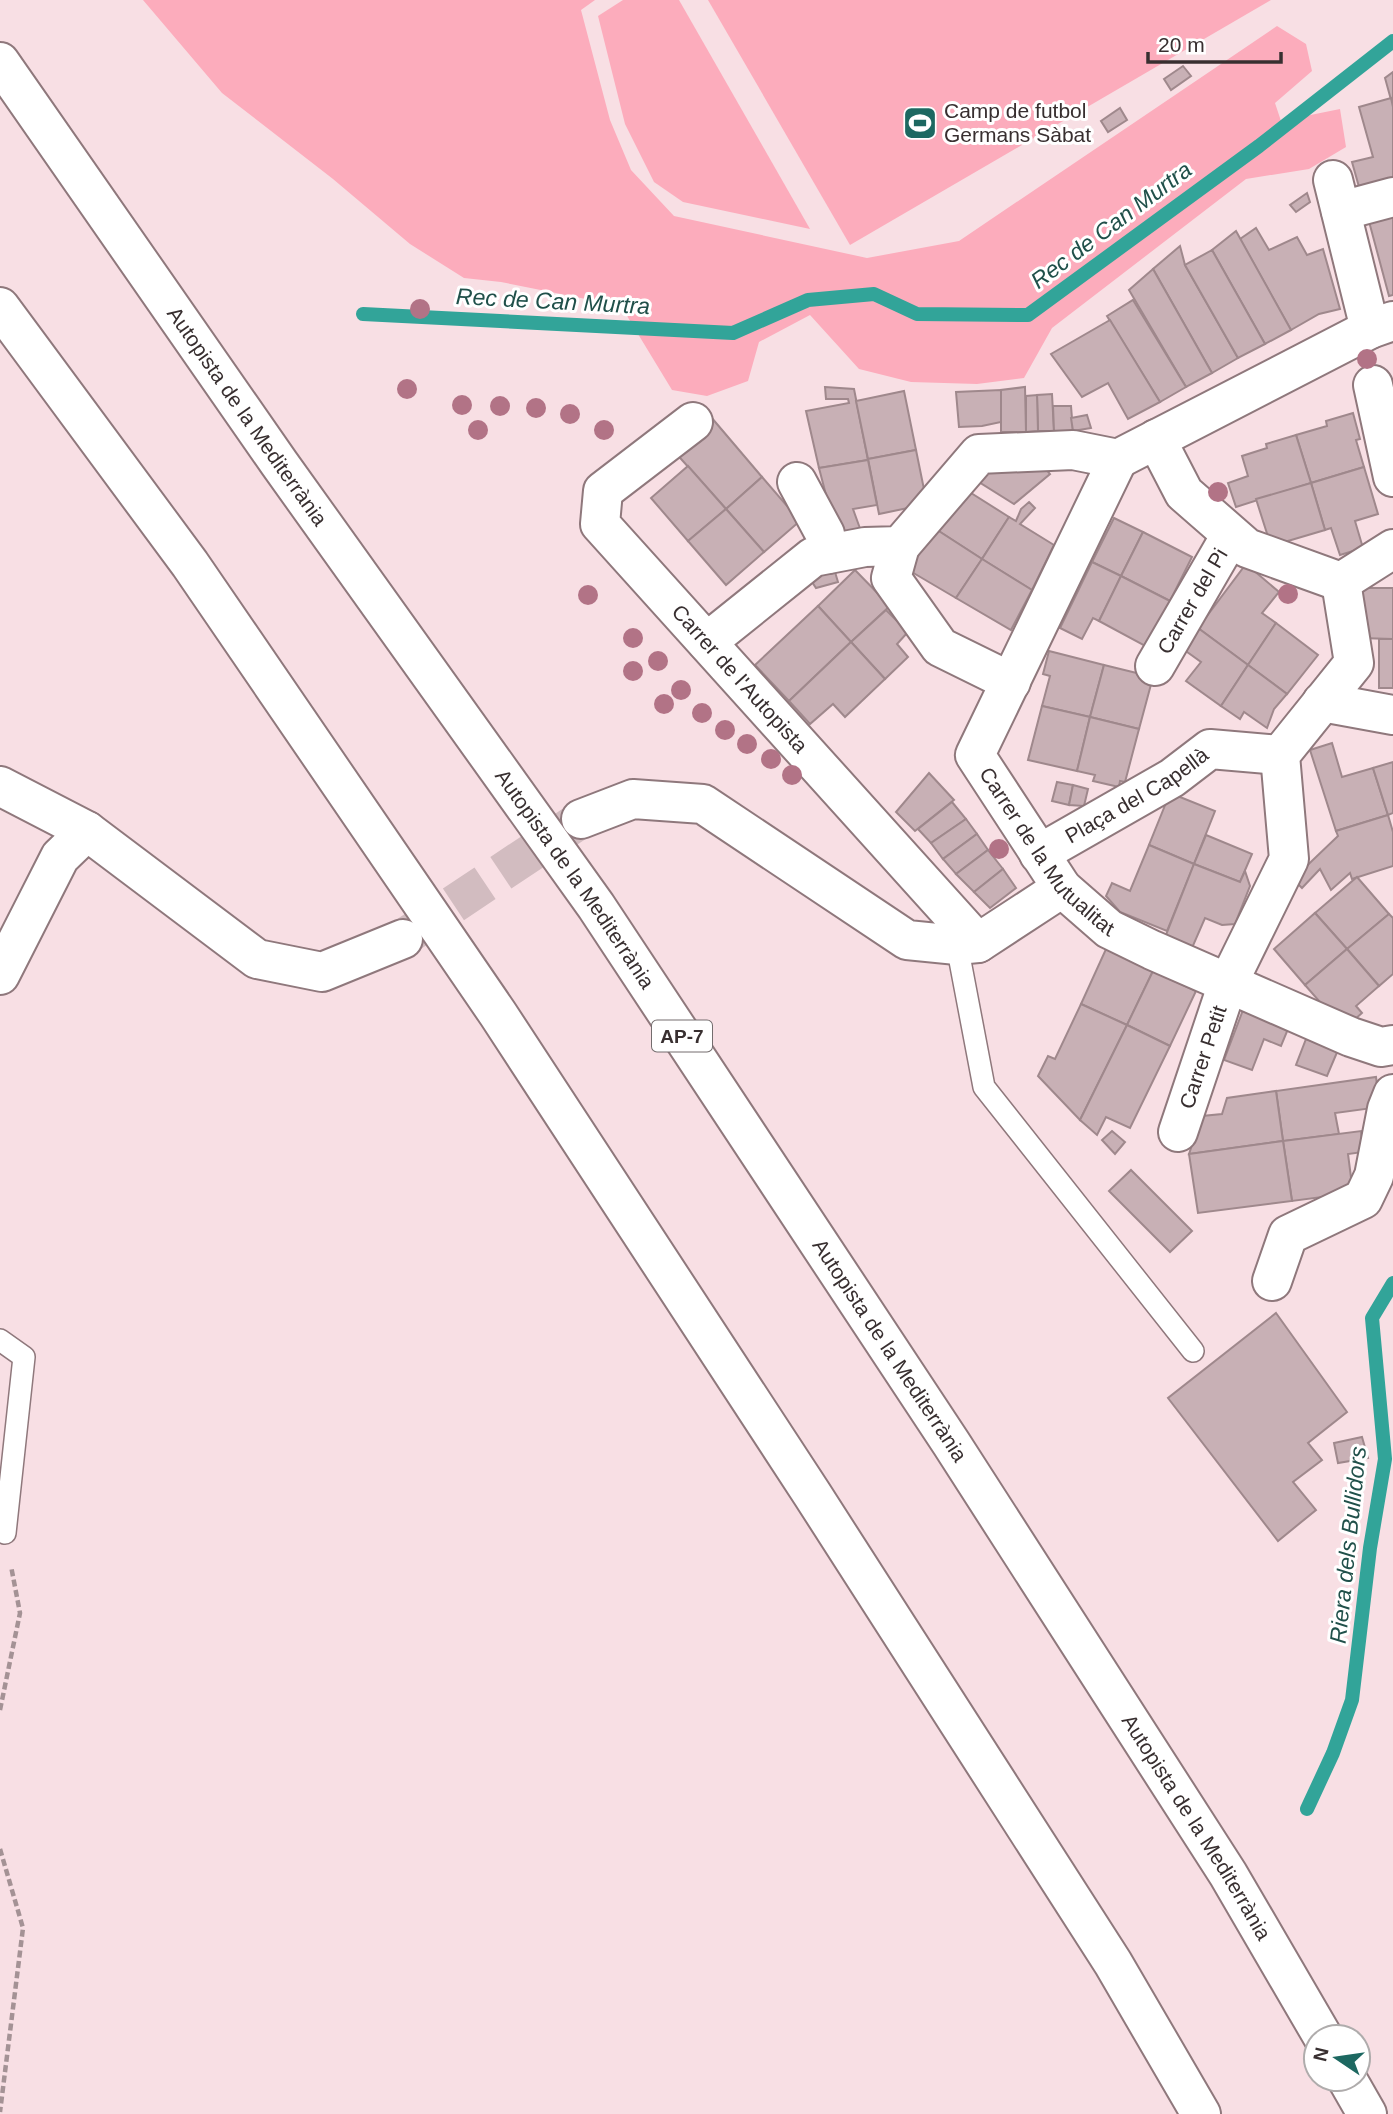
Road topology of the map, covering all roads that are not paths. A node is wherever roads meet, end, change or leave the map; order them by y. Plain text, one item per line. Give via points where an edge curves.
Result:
1 (0, 62) edge
2 (1393, 197) edge
3 (0, 307) edge
4 (1381, 325) edge
5 (1373, 385) dead end
6 (693, 422) dead end
7 (1156, 439) junction
8 (1118, 459) junction
9 (1393, 477) edge
10 (797, 482) dead end
11 (1231, 535) junction
12 (900, 545) junction
13 (1393, 549) edge
14 (828, 554) junction
15 (1342, 582) junction
16 (707, 642) junction
17 (1155, 666) dead end
18 (1011, 682) junction
19 (1322, 702) junction
20 (1393, 715) edge
21 (1280, 755) junction
22 (0, 786) edge
23 (581, 819) tunnel mouth
24 (87, 831) junction
25 (1039, 854) junction
26 (1062, 888) junction
27 (402, 939) tunnel mouth
28 (967, 944) junction
29 (0, 975) edge
30 (1228, 983) junction
31 (1393, 1045) edge
32 (1393, 1094) edge
33 (1178, 1132) dead end
34 (1272, 1281) dead end
35 (0, 1340) edge
36 (1194, 1351) dead end
37 (5, 1533) road end
38 (1315, 2023) edge
39 (1355, 2093) edge
40 (1202, 2114) edge
41 (1367, 2114) edge

1 - 38 main road, Autopista de la Mediterrània / AP-7 via 596,906 1228,1874
2 - 4 main road via 1337,196
3 - 40 main road via 190,564 498,1014 925,1670
4 - 7 main road
5 - 9 main road
6 - 16 main road, Carrer de l'Autopista via 603,491 600,524
7 - 8 main road
7 - 11 main road, Carrer del Pi via 1184,493
8 - 12 main road via 1073,450 979,454
8 - 18 main road, Carrer de la Mutualitat
10 - 14 main road via 825,534
11 - 15 main road via 1247,548
11 - 17 main road, Carrer del Pi
12 - 14 main road
12 - 18 main road via 891,578 940,647
13 - 15 main road
14 - 16 main road via 813,557
15 - 19 main road via 1354,663
16 - 28 main road, Carrer de l'Autopista
18 - 25 main road, Carrer de la Mutualitat via 975,755
19 - 20 main road
19 - 21 main road
21 - 25 main road, Plaça del Capellà via 1210,749 1171,779
21 - 30 main road via 1289,859
22 - 24 main road
23 - 28 main road via 634,799 703,804 907,940
24 - 27 main road via 257,959 322,972
24 - 29 main road via 60,857
25 - 26 main road, Carrer de la Mutualitat
26 - 28 main road
26 - 30 main road, Carrer de la Mutualitat via 1109,929
28 - 36 lane via 984,1087
30 - 31 main road, Carrer de la Mutualitat via 1351,1037 1381,1047
30 - 33 main road, Carrer Petit
32 - 34 main road via 1374,1176 1363,1199 1287,1235
35 - 37 lane via 24,1357
39 - 41 main road

